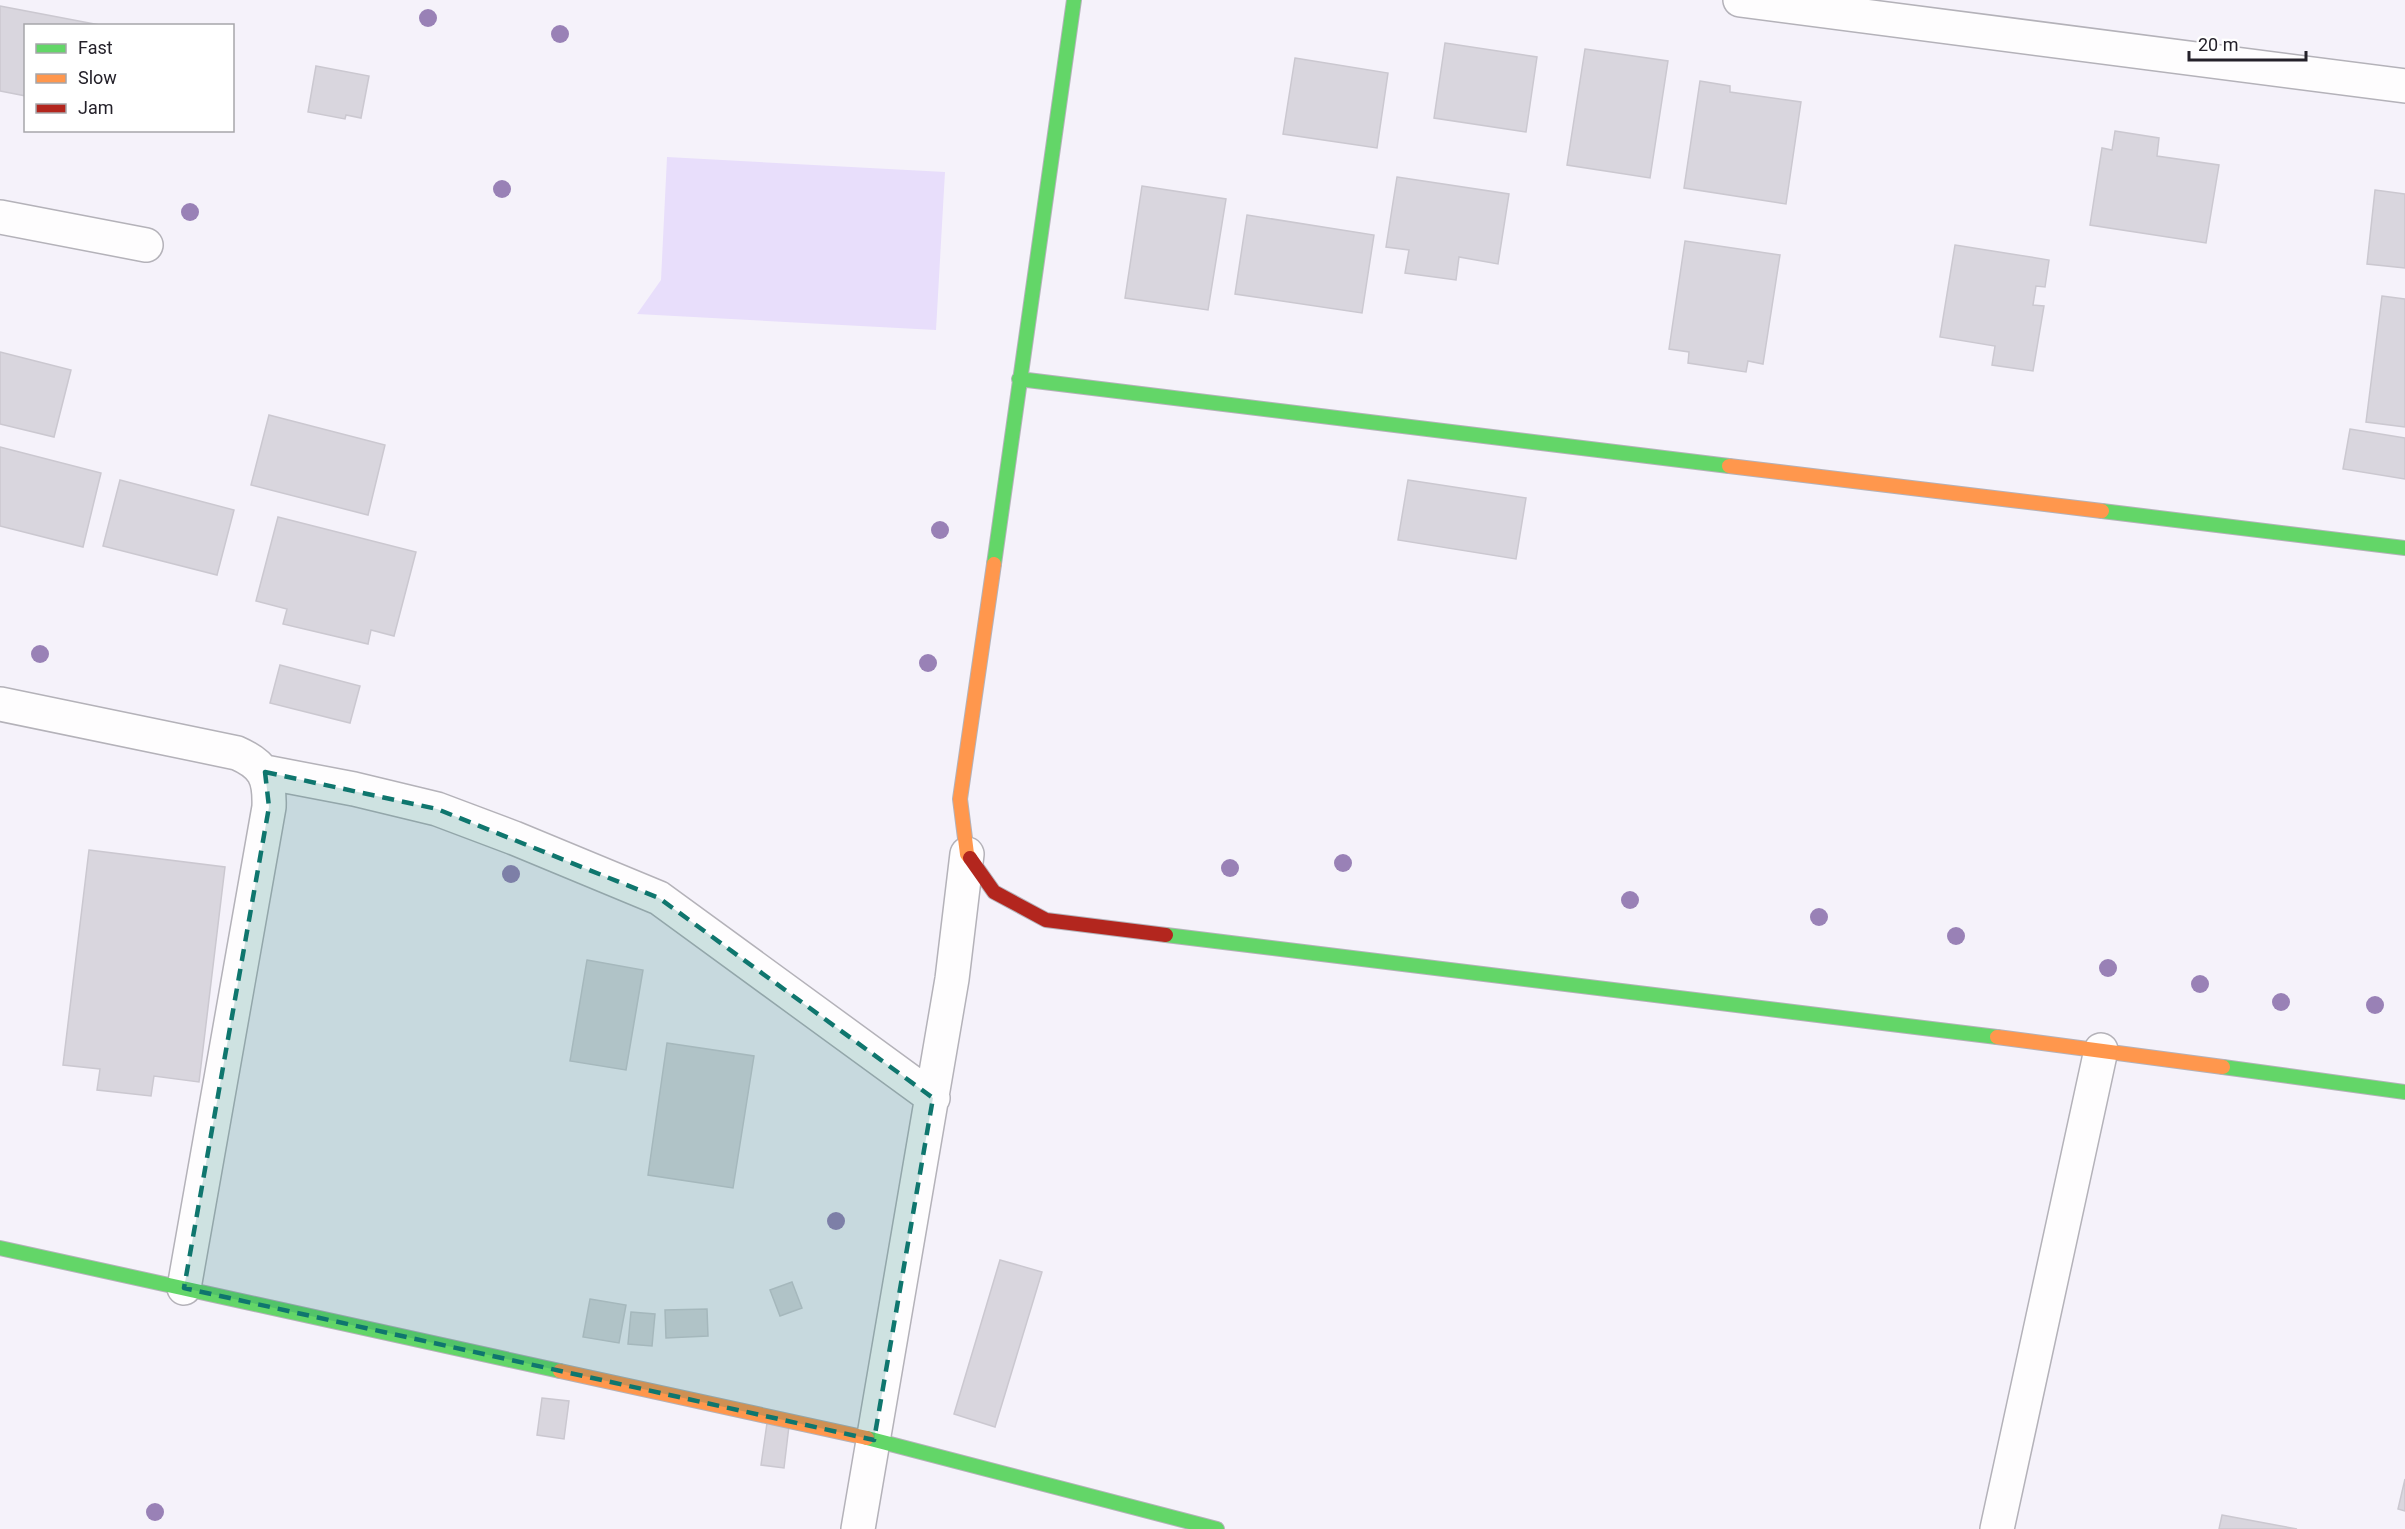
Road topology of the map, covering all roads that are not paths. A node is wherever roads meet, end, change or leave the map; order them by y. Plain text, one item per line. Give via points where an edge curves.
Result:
1 (1074, 0) edge
2 (1740, 0) edge
3 (2405, 86) edge
4 (0, 217) edge
5 (146, 245) dead end
6 (1019, 379) junction
7 (2405, 548) edge
8 (0, 704) edge
9 (264, 772) junction
10 (967, 854) junction
11 (2101, 1050) junction
12 (2405, 1092) edge
13 (933, 1098) junction
14 (0, 1248) edge
15 (184, 1288) junction
16 (874, 1440) junction
17 (858, 1529) edge
18 (1217, 1529) edge
19 (1997, 1529) edge

1 - 6 street
2 - 3 street
4 - 5 street
6 - 7 street
6 - 10 street via 960,799
8 - 9 street via 237,753 253,760
9 - 13 street via 437,809 659,898
9 - 15 street via 270,790 269,807
10 - 11 street via 994,892 1046,920
10 - 13 street
11 - 12 street
11 - 19 street
13 - 16 street
14 - 15 street
15 - 16 street
16 - 17 street
16 - 18 street

